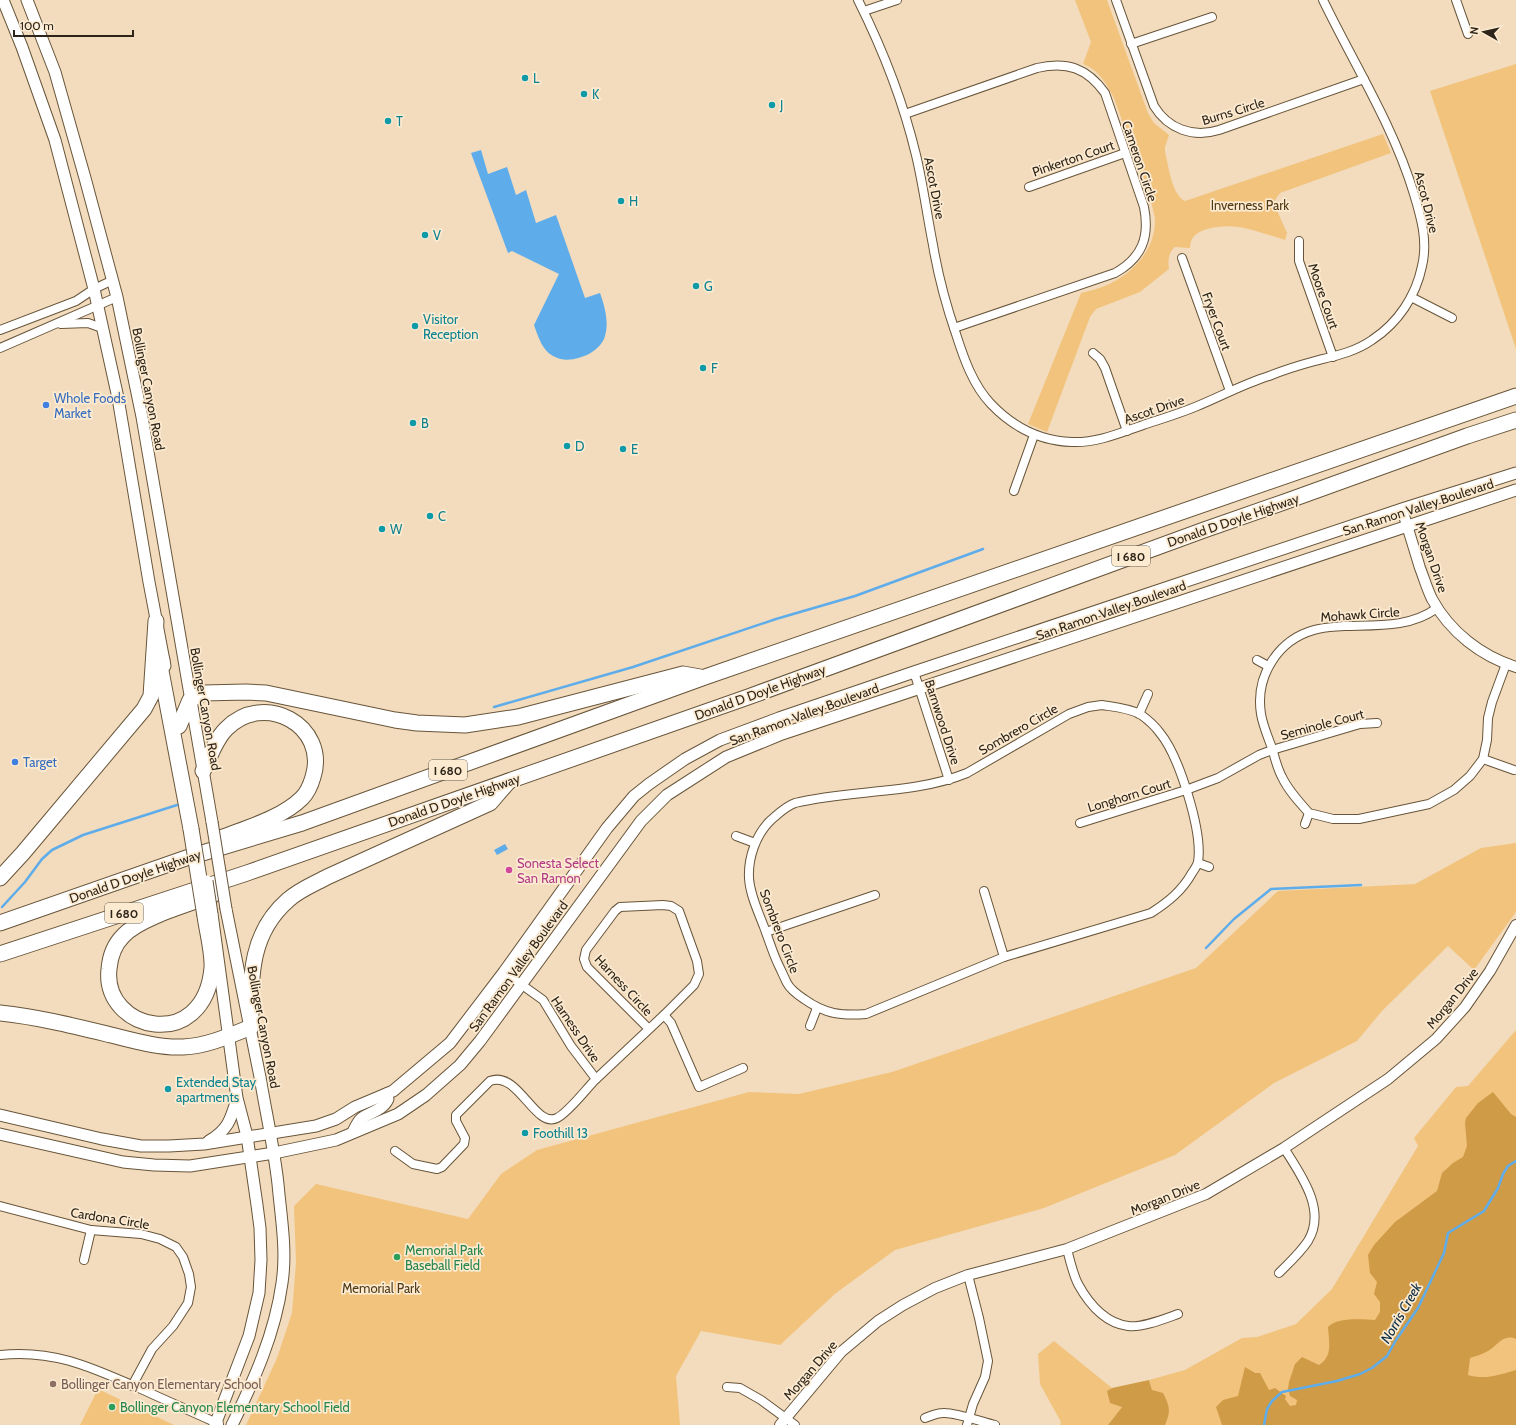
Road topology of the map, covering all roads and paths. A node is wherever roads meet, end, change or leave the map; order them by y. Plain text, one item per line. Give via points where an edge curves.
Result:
1 (3, 0) edge
2 (27, 0) edge
3 (858, 0) edge
4 (897, 0) edge
5 (1116, 0) edge
6 (1323, 0) edge
7 (1456, 0) edge
8 (864, 11) junction
9 (1212, 17) dead end
10 (1468, 34) dead end
11 (1131, 44) junction
12 (1364, 79) junction
13 (905, 114) junction
14 (1125, 153) junction
15 (1030, 187) dead end
16 (1299, 241) dead end
17 (1182, 258) dead end
18 (113, 280) junction
19 (94, 289) junction
20 (117, 297) junction
21 (1411, 297) junction
22 (98, 305) junction
23 (1452, 318) dead end
24 (55, 324) junction
25 (102, 328) junction
26 (954, 328) junction
27 (0, 330) edge
28 (0, 348) edge
29 (1093, 353) dead end
30 (1333, 357) junction
31 (1230, 391) junction
32 (1516, 396) edge
33 (1516, 420) edge
34 (1128, 431) junction
35 (1034, 435) junction
36 (1516, 473) edge
37 (1516, 490) edge
38 (1014, 491) dead end
39 (1402, 509) junction
40 (1407, 525) junction
41 (1438, 608) junction
42 (156, 621) junction
43 (162, 655) junction
44 (1257, 660) dead end
45 (1511, 665) edge
46 (1268, 666) junction
47 (914, 672) junction
48 (705, 678) junction
49 (919, 689) junction
50 (1148, 694) dead end
51 (190, 700) junction
52 (1140, 714) junction
53 (1377, 723) dead end
54 (179, 726) junction
55 (1272, 750) junction
56 (1483, 759) junction
57 (1514, 770) dead end
58 (203, 771) junction
59 (510, 780) junction
60 (949, 780) junction
61 (1186, 790) junction
62 (1309, 813) junction
63 (1080, 823) dead end
64 (1305, 824) dead end
65 (194, 828) junction
66 (736, 836) dead end
67 (755, 843) junction
68 (189, 857) junction
69 (1198, 863) junction
70 (1208, 867) dead end
71 (247, 873) junction
72 (0, 878) edge
73 (984, 891) dead end
74 (875, 895) dead end
75 (209, 915) junction
76 (0, 923) edge
77 (1516, 925) edge
78 (766, 932) junction
79 (0, 954) edge
80 (1004, 957) junction
81 (504, 972) junction
82 (522, 985) junction
83 (817, 1008) junction
84 (0, 1013) edge
85 (664, 1015) junction
86 (810, 1026) dead end
87 (251, 1027) junction
88 (649, 1029) junction
89 (229, 1036) junction
90 (743, 1068) dead end
91 (596, 1079) junction
92 (386, 1094) junction
93 (237, 1098) junction
94 (0, 1115) edge
95 (353, 1132) junction
96 (270, 1133) junction
97 (0, 1134) edge
98 (247, 1136) junction
99 (204, 1144) junction
100 (1284, 1148) junction
101 (395, 1151) dead end
102 (274, 1153) junction
103 (250, 1156) junction
104 (0, 1206) edge
105 (91, 1230) junction
106 (1067, 1250) junction
107 (84, 1260) dead end
108 (1279, 1273) dead end
109 (968, 1275) junction
110 (1178, 1314) dead end
111 (0, 1355) edge
112 (132, 1386) junction
113 (727, 1387) dead end
114 (925, 1418) dead end
115 (783, 1422) edge
116 (968, 1422) edge
117 (217, 1424) edge
118 (232, 1425) edge
119 (795, 1425) edge
120 (995, 1425) edge

1 - 19 main road via 55,140
2 - 18 main road, Bollinger Canyon Road via 55,72
3 - 8 street, Ascot Drive
4 - 8 street
5 - 11 street, Burns Circle
6 - 12 street, Ascot Drive
7 - 10 street
8 - 13 street, Ascot Drive via 890,70
9 - 11 street
11 - 12 street, Burns Circle via 1149,96 1158,113 1174,126 1191,133 1219,130
12 - 21 street, Ascot Drive via 1398,148 1422,222 1424,257 1420,276
13 - 14 street, Cameron Circle via 1037,68 1048,65 1068,66 1087,74 1104,93
13 - 26 street, Ascot Drive via 918,162 942,289
14 - 15 street, Pinkerton Court
14 - 26 street, Cameron Circle via 1146,218 1144,241 1135,258 1115,273
16 - 30 street, Moore Court via 1299,260
17 - 31 street, Fryer Court
18 - 19 street
18 - 20 main road, Bollinger Canyon Road
19 - 22 main road
19 - 27 street via 76,301
20 - 22 street
20 - 51 main road, Bollinger Canyon Road via 142,417
21 - 23 street
21 - 30 street, Ascot Drive via 1393,323 1378,336 1361,347
22 - 24 street
22 - 25 main road
24 - 25 street via 88,323
24 - 28 street
25 - 42 main road via 118,398
26 - 35 street, Ascot Drive via 969,369 982,393 1009,420
29 - 34 street via 1105,368
30 - 31 street, Ascot Drive via 1297,366
31 - 34 street, Ascot Drive
32 - 48 highway, Donald D Doyle Highway / I 680
33 - 59 highway, Donald D Doyle Highway / I 680
34 - 35 street, Ascot Drive via 1101,439 1072,442
35 - 38 street
36 - 39 main road, San Ramon Valley Boulevard
37 - 40 main road, San Ramon Valley Boulevard
39 - 40 street, Morgan Drive
39 - 47 main road, San Ramon Valley Boulevard
40 - 41 street, Morgan Drive via 1427,589
40 - 49 main road, San Ramon Valley Boulevard
41 - 45 street, Morgan Drive via 1451,626 1468,642
41 - 46 street, Mohawk Circle via 1404,623 1314,629 1286,644
42 - 43 main road
42 - 72 highway via 151,696 144,709
43 - 54 main road
43 - 65 highway via 161,671
44 - 46 street
45 - 56 street via 1492,702
46 - 55 street, Mohawk Circle via 1260,704
47 - 49 street, Barnwood Drive
47 - 81 main road, San Ramon Valley Boulevard via 720,740 685,759 649,784 634,796 608,828
48 - 51 highway via 683,674 518,717 466,725 395,720 253,692 203,693
48 - 68 highway, Donald D Doyle Highway / I 680 via 302,823
49 - 60 street, Barnwood Drive
49 - 82 main road, San Ramon Valley Boulevard via 782,734 726,757 667,795 641,821
50 - 52 street
51 - 54 highway
51 - 58 main road, Bollinger Canyon Road
52 - 60 street, Sombrero Circle via 1102,705 1081,709 967,773
52 - 61 street, Sombrero Circle via 1151,722 1172,752
53 - 55 street, Seminole Court via 1360,724
54 - 65 main road
55 - 61 street, Seminole Court via 1218,778
55 - 62 street, Mohawk Circle via 1282,777
56 - 57 street
56 - 62 street via 1470,776 1454,790 1429,804 1359,820 1333,819
58 - 68 highway via 218,740 227,728 239,719 261,712 285,716 295,722 305,732 315,758 315,772 310,786 293,806 198,847
58 - 87 main road, Bollinger Canyon Road, bridge via 226,908
59 - 71 highway, Donald D Doyle Highway / I 680
59 - 87 highway via 490,803 327,877 288,900 277,911 260,937 251,981
60 - 67 street, Sombrero Circle via 793,804 763,827
61 - 63 street, Longhorn Court
61 - 69 street, Sombrero Circle via 1199,842
62 - 64 street
65 - 75 highway, bridge
66 - 67 street
67 - 78 street, Sombrero Circle via 749,878 752,895
68 - 76 highway, Donald D Doyle Highway / I 680
69 - 70 street
69 - 80 street, Sombrero Circle via 1179,891 1167,903 1151,913
71 - 75 highway via 240,884 145,921 123,936 114,948 110,961 110,988 116,1000 135,1018 146,1023 173,1023 195,1011 206,992 212,966
71 - 79 highway, Donald D Doyle Highway / I 680
73 - 80 street
74 - 78 street
75 - 89 main road
77 - 100 street, Morgan Drive via 1490,971 1465,1007 1436,1039 1388,1079
78 - 83 street, Sombrero Circle via 787,984
80 - 83 street, Sombrero Circle via 866,1014 831,1014
81 - 82 street, Harness Drive
81 - 92 main road, San Ramon Valley Boulevard via 450,1044
82 - 91 street, Harness Drive via 543,1000 571,1046
82 - 95 main road, San Ramon Valley Boulevard via 460,1065 398,1114
83 - 86 street
84 - 89 highway via 42,1019 164,1046 185,1047
85 - 88 street, Harness Circle
85 - 88 street, Harness Circle via 694,985 699,974 679,911 663,905 620,907 586,950 584,959 587,967
85 - 90 street via 671,1023 699,1087
87 - 89 highway
87 - 96 main road, Bollinger Canyon Road
88 - 91 street, Harness Circle
89 - 93 main road
91 - 101 street, Harness Drive via 563,1114 556,1119 548,1119 541,1116 516,1089 497,1078 490,1081 456,1115 456,1121 465,1138 464,1144 442,1167 437,1169 413,1164
92 - 95 main road via 386,1103 360,1119
92 - 96 main road, San Ramon Valley Boulevard via 316,1126
93 - 98 main road
93 - 99 main road via 226,1128
94 - 99 main road, San Ramon Valley Boulevard via 141,1146
95 - 102 main road, San Ramon Valley Boulevard via 336,1140
96 - 98 main road, San Ramon Valley Boulevard
96 - 102 main road, Bollinger Canyon Road
97 - 103 main road, San Ramon Valley Boulevard via 123,1162 154,1165 190,1166
98 - 99 main road, San Ramon Valley Boulevard
98 - 103 main road
100 - 106 street, Morgan Drive via 1206,1194
100 - 108 street via 1312,1197 1315,1222 1308,1240 1296,1257
102 - 103 main road, San Ramon Valley Boulevard
102 - 118 main road, Bollinger Canyon Road via 284,1236 282,1282 268,1342
103 - 117 main road via 260,1228 262,1260 259,1293 249,1336
104 - 105 street, Cardona Circle
105 - 107 street
105 - 112 street, Cardona Circle via 141,1234 160,1239 176,1247 189,1274 191,1287 188,1303 173,1326 152,1349
106 - 109 street, Morgan Drive
106 - 110 street via 1077,1283 1092,1305 1109,1321 1129,1326 1154,1323
109 - 115 street, Morgan Drive via 935,1288 878,1321 841,1352
109 - 116 street via 988,1361 985,1377
111 - 112 street via 56,1357 82,1364
112 - 117 street
113 - 115 street via 740,1388 761,1400
114 - 116 street via 944,1412
115 - 119 street
116 - 120 street

